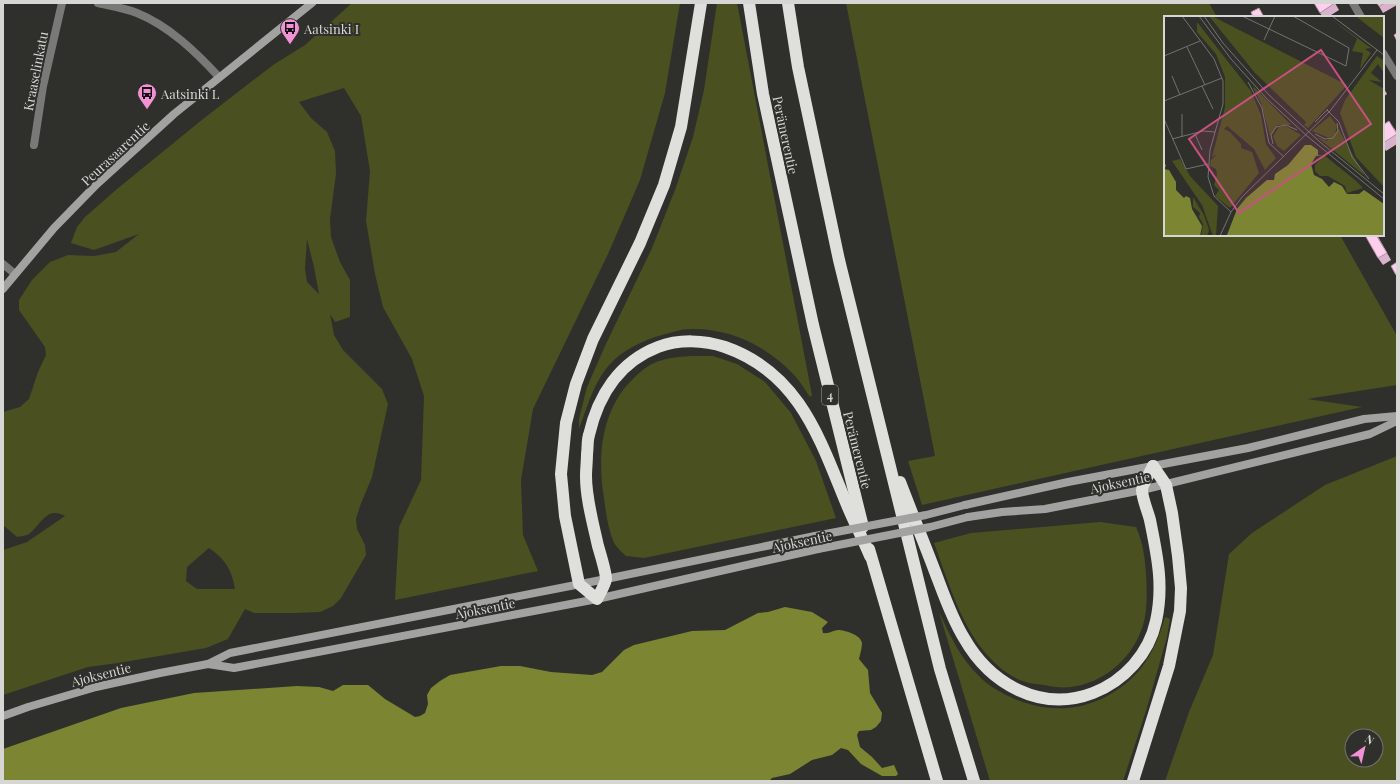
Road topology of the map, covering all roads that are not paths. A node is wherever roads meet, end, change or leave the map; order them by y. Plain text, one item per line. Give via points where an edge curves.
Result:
1 (62, 3) edge
2 (98, 3) edge
3 (312, 3) edge
4 (701, 3) edge
5 (749, 3) edge
6 (788, 3) edge
7 (1353, 3) edge
8 (1360, 16) edge
9 (1384, 55) edge
10 (1397, 76) edge
11 (219, 77) junction
12 (34, 145) dead end
13 (3, 264) edge
14 (15, 274) junction
15 (3, 289) edge
16 (1397, 416) edge
17 (1397, 421) edge
18 (882, 438) junction
19 (1153, 466) junction
20 (1166, 485) junction
21 (1142, 490) junction
22 (870, 556) junction
23 (606, 579) junction
24 (579, 584) junction
25 (597, 599) junction
26 (208, 664) junction
27 (3, 716) edge
28 (937, 781) edge
29 (974, 781) edge
30 (1132, 781) edge

1 - 12 street, Kraaselinkatu via 43,86
2 - 11 street via 126,9 162,27 205,61
3 - 11 main road, Peurasaarentie
4 - 24 highway via 681,127 664,185 640,243 593,339 576,384 566,423 561,474 565,516
5 - 22 highway, Perämerentie / 4 via 763,94 811,318
6 - 18 highway, Perämerentie via 798,67 839,260
7 - 8 street
9 - 10 street
11 - 14 main road, Peurasaarentie via 97,184 54,228
13 - 14 street
14 - 15 main road, Peurasaarentie
16 - 19 main road, Ajoksentie via 1364,419 1248,448
17 - 20 main road, Ajoksentie via 1370,434
18 - 21 highway via 964,639 992,674 1013,689 1035,697 1057,700 1074,698 1116,682 1142,653 1151,637 1159,604 1160,576
18 - 29 highway, Perämerentie via 940,669
19 - 20 highway
19 - 21 highway
19 - 23 main road, Ajoksentie, bridge via 1053,485 926,515
20 - 21 main road, Ajoksentie
20 - 30 highway via 1178,556 1180,611 1170,666
21 - 25 main road, Ajoksentie, bridge via 1045,509 968,517
22 - 23 highway via 817,432 790,391 755,361 734,350 714,343 674,342 644,353 618,373 600,402 588,436 586,476 589,503
22 - 28 highway, Perämerentie / 4
23 - 24 main road, Ajoksentie
23 - 25 highway
24 - 25 highway
24 - 26 main road, Ajoksentie via 230,653
25 - 26 main road, Ajoksentie via 234,668
26 - 27 main road, Ajoksentie via 96,687

